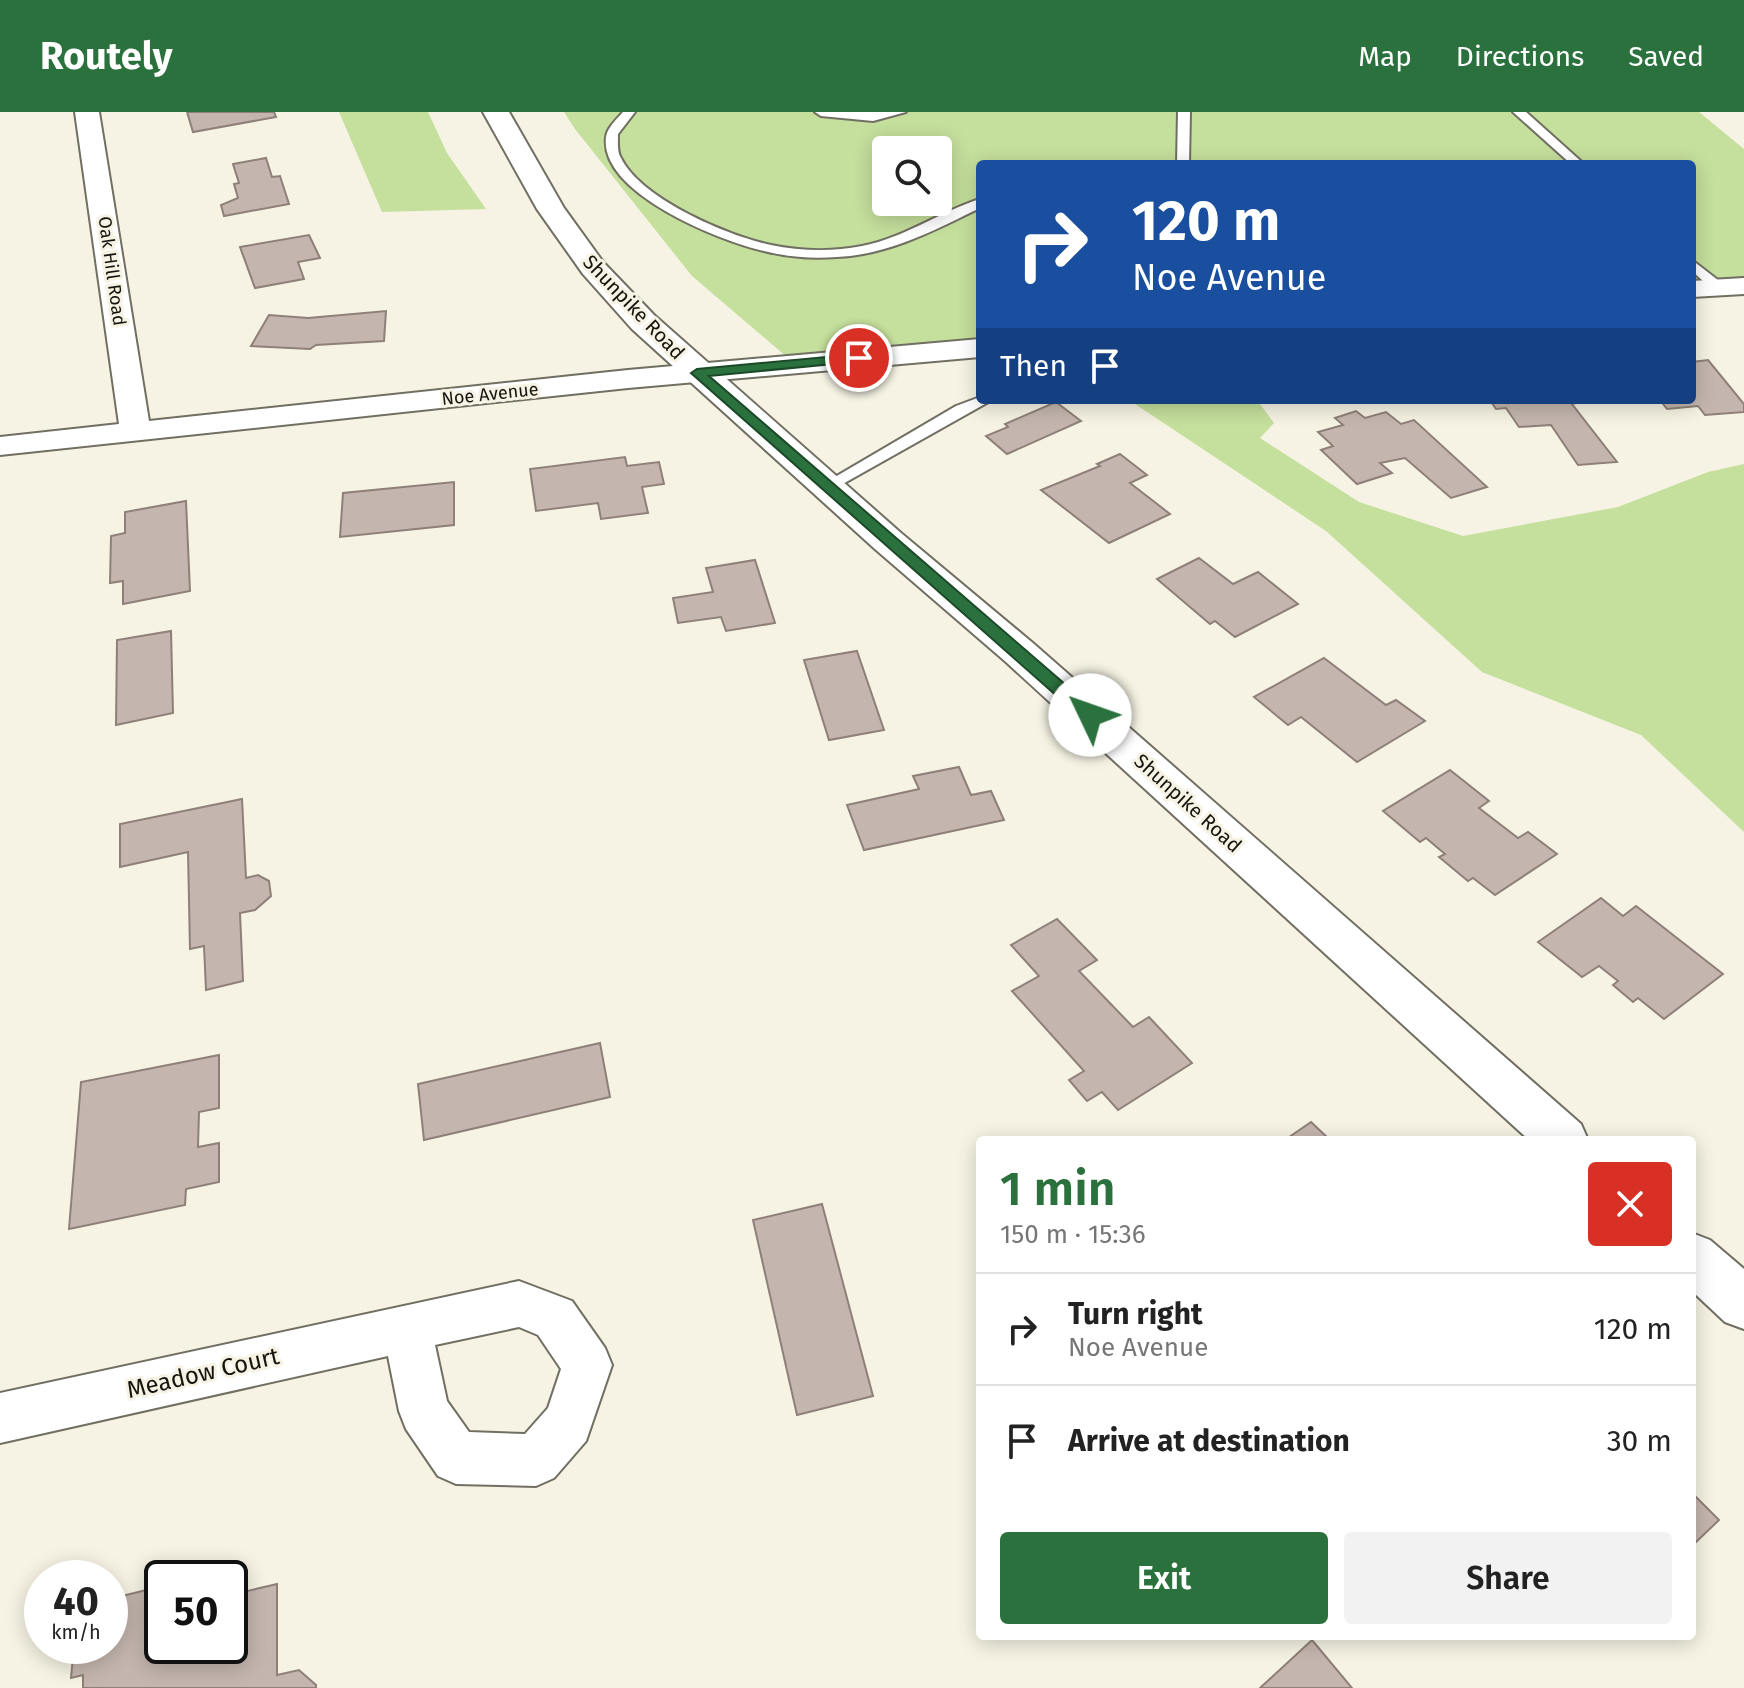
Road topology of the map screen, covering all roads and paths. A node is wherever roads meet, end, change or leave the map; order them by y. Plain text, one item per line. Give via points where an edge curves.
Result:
1 (87, 112) edge
2 (496, 112) edge
3 (629, 112) edge
4 (821, 112) edge
5 (900, 112) edge
6 (1184, 112) edge
7 (1519, 112) edge
8 (1182, 160) edge
9 (1573, 160) edge
10 (976, 205) edge
11 (1696, 268) edge
12 (1718, 287) edge
13 (976, 348) edge
14 (697, 373) junction
15 (976, 403) edge
16 (135, 431) junction
17 (0, 446) edge
18 (826, 487) junction
19 (1559, 1136) edge
20 (1696, 1261) edge
21 (1744, 1304) edge
22 (407, 1328) dead end
23 (0, 1418) edge

1 - 16 street, Oak Hill Road
2 - 14 main road, Shunpike Road via 551,209 593,268
3 - 10 lane via 609,136 610,151 629,178 696,224 768,248 843,253 885,244
4 - 5 lane via 873,117
6 - 8 lane
7 - 9 lane
11 - 12 lane
13 - 14 street, Noe Avenue
14 - 16 street, Noe Avenue
14 - 18 main road, Shunpike Road
15 - 18 lane
16 - 17 street, Noe Avenue
18 - 19 main road, Shunpike Road via 1020,653
20 - 21 main road
22 - 23 street, Meadow Court

